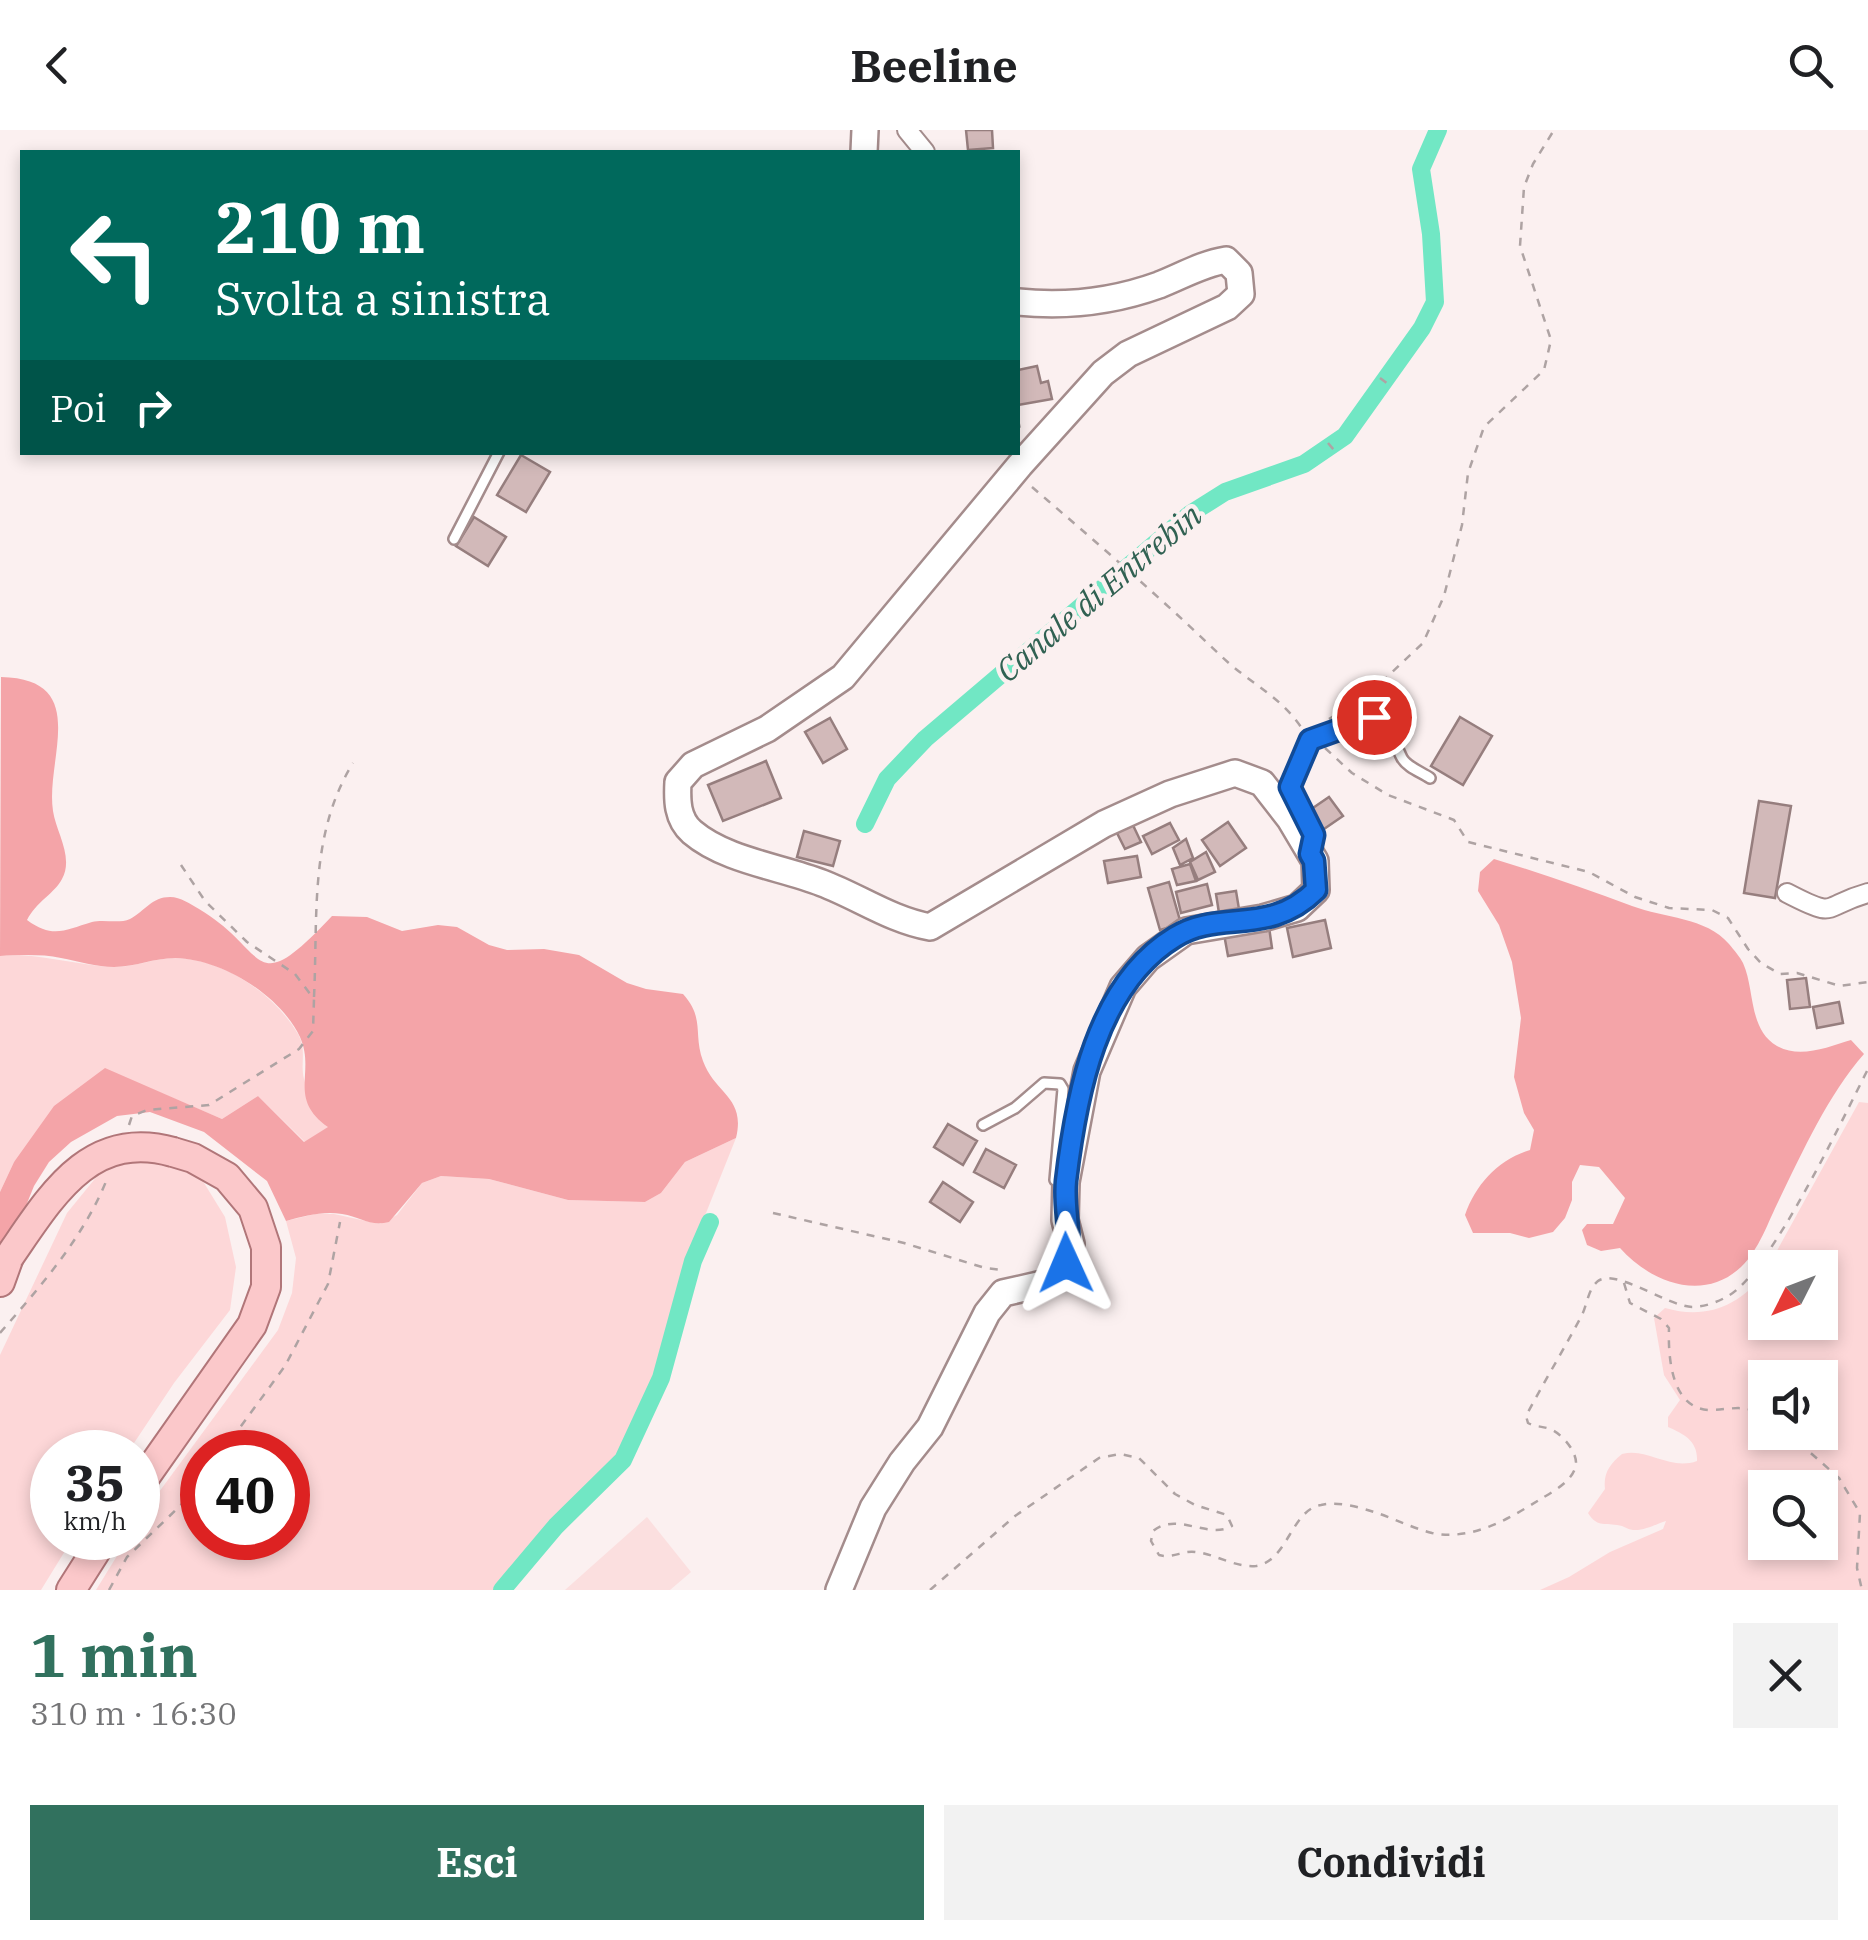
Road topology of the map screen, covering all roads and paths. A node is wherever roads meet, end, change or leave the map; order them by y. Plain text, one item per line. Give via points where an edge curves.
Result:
1 (907, 130) edge
2 (1554, 130) edge
3 (923, 150) edge
4 (1020, 302) edge
5 (1380, 378) dead end
6 (1388, 384) dead end
7 (1328, 443) dead end
8 (1334, 450) dead end
9 (497, 455) edge
10 (1020, 465) junction
11 (454, 539) dead end
12 (1310, 740) junction
13 (353, 763) dead end
14 (1430, 778) dead end
15 (1310, 854) junction
16 (181, 865) dead end
17 (1868, 893) edge
18 (1787, 894) dead end
19 (1868, 982) edge
20 (314, 999) junction
21 (1868, 1069) edge
22 (984, 1125) dead end
23 (125, 1134) dead end
24 (111, 1170) dead end
25 (773, 1213) dead end
26 (340, 1222) dead end
27 (1068, 1232) junction
28 (1002, 1270) dead end
29 (1624, 1280) junction
30 (0, 1282) edge
31 (0, 1334) edge
32 (1748, 1409) edge
33 (238, 1430) edge
34 (1807, 1450) edge
35 (160, 1456) edge
36 (180, 1504) edge
37 (90, 1560) edge
38 (71, 1590) edge
39 (110, 1590) edge
40 (840, 1590) edge
41 (930, 1590) edge
42 (1862, 1590) edge

1 - 3 street
2 - 12 path via 1524,187 1520,246 1551,340 1544,370 1484,427 1468,472 1444,596 1422,643
4 - 10 street via 1091,303 1226,260 1239,273 1242,294 1103,373
5 - 6 path
7 - 8 path
9 - 11 lane
10 - 12 path via 1031,486 1223,658 1286,704
10 - 15 street via 843,677 685,773 677,808 690,831 740,858 821,882 907,923 930,927 1104,824 1234,773 1262,783
12 - 14 lane via 1374,717 1393,734 1403,762
12 - 15 street via 1290,787 1314,835
12 - 19 path via 1388,795 1454,820 1468,842 1589,872 1669,908 1712,910 1728,918 1748,948 1780,974 1840,986
13 - 20 path via 326,818 319,860
15 - 27 street via 1316,890 1298,908 1186,930 1148,958 1123,988 1087,1071 1066,1182
16 - 20 path via 205,901 247,942 295,974
17 - 18 street via 1828,910
20 - 23 path via 313,1030 299,1049 210,1104 132,1116
21 - 29 path via 1772,1248 1740,1288 1691,1307
22 - 27 lane via 1044,1083 1060,1084 1053,1198 1055,1220
24 - 31 path via 81,1229
25 - 28 path
26 - 33 path via 328,1284 284,1366
27 - 40 street via 1066,1263 1048,1283 1003,1293 987,1313 930,1427 873,1508
29 - 32 path via 1630,1303 1669,1328 1677,1390 1708,1410
29 - 41 path via 1599,1280 1591,1291 1526,1416 1563,1438 1575,1455 1571,1478 1498,1523 1461,1536 1431,1533 1370,1510 1316,1505 1279,1550 1256,1566 1198,1552 1172,1558 1160,1555 1151,1540 1159,1526 1221,1532 1232,1526 1228,1516 1175,1494 1139,1458 1120,1454 1099,1458 1067,1478
30 - 35 main road, bridge via 9,1257 56,1189 84,1164 153,1146 227,1177 253,1208 266,1247 266,1287 252,1326
34 - 42 path via 1838,1478 1860,1513
36 - 39 path via 127,1557
37 - 38 main road

